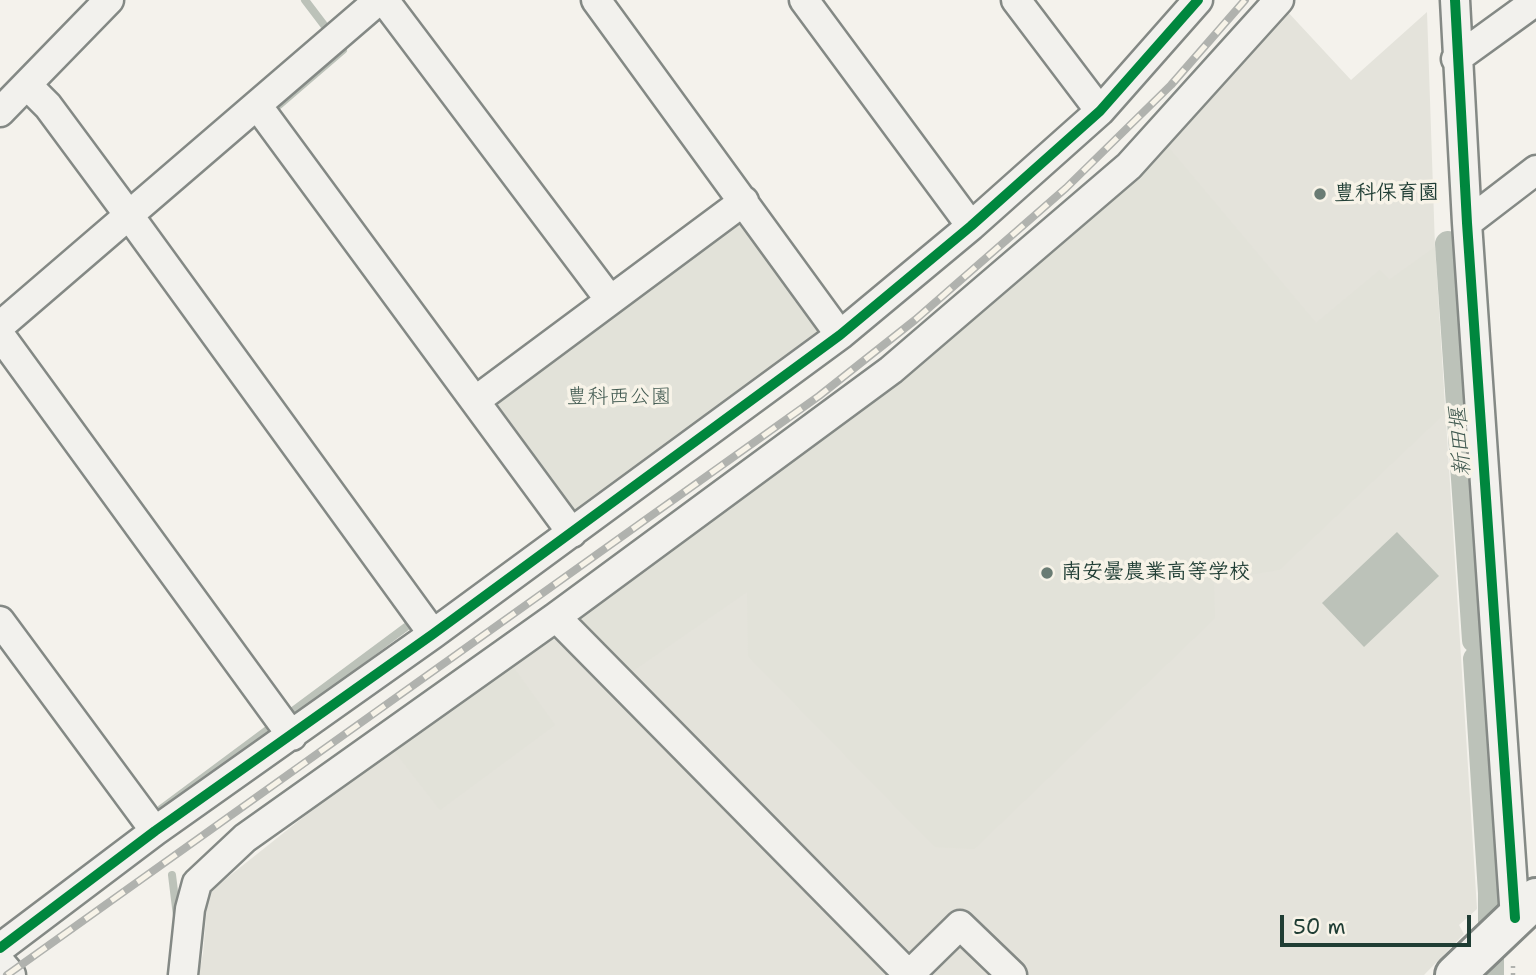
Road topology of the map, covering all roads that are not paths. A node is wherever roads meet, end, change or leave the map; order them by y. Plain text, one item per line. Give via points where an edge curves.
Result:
1 (109, 0) edge
2 (382, 0) edge
3 (596, 0) edge
4 (804, 0) edge
5 (1017, 0) edge
6 (1198, 0) edge
7 (1279, 0) edge
8 (1455, 0) edge
9 (1536, 1) edge
10 (1456, 59) junction
11 (27, 85) junction
12 (257, 105) junction
13 (1100, 111) junction
14 (0, 112) edge
15 (1536, 170) edge
16 (744, 201) junction
17 (128, 214) junction
18 (1467, 223) junction
19 (971, 226) junction
20 (610, 300) junction
21 (0, 326) edge
22 (0, 335) edge
23 (840, 335) junction
24 (475, 401) junction
25 (572, 533) junction
26 (556, 617) junction
27 (0, 621) edge
28 (433, 634) junction
29 (292, 736) junction
30 (155, 831) junction
31 (1497, 935) edge
32 (0, 948) edge
33 (0, 962) edge
34 (11, 975) edge
35 (183, 975) edge
36 (1012, 975) edge

1 - 11 street
2 - 12 street
2 - 20 street
3 - 16 street
4 - 19 street
5 - 13 street
6 - 13 street
7 - 26 street via 1129,166 902,361
8 - 10 street
9 - 10 street
10 - 18 street
11 - 14 street
11 - 17 street via 48,106
12 - 17 street
12 - 24 street
13 - 19 street
15 - 18 street
16 - 20 street
16 - 23 street
17 - 21 street
17 - 28 street
18 - 31 street
19 - 23 street
20 - 24 street
22 - 29 street
23 - 25 street
24 - 25 street
25 - 28 street
26 - 35 street via 245,838 197,883
26 - 36 street via 909,975 961,926
27 - 30 street
28 - 29 street
29 - 30 street
30 - 32 street
33 - 34 street

